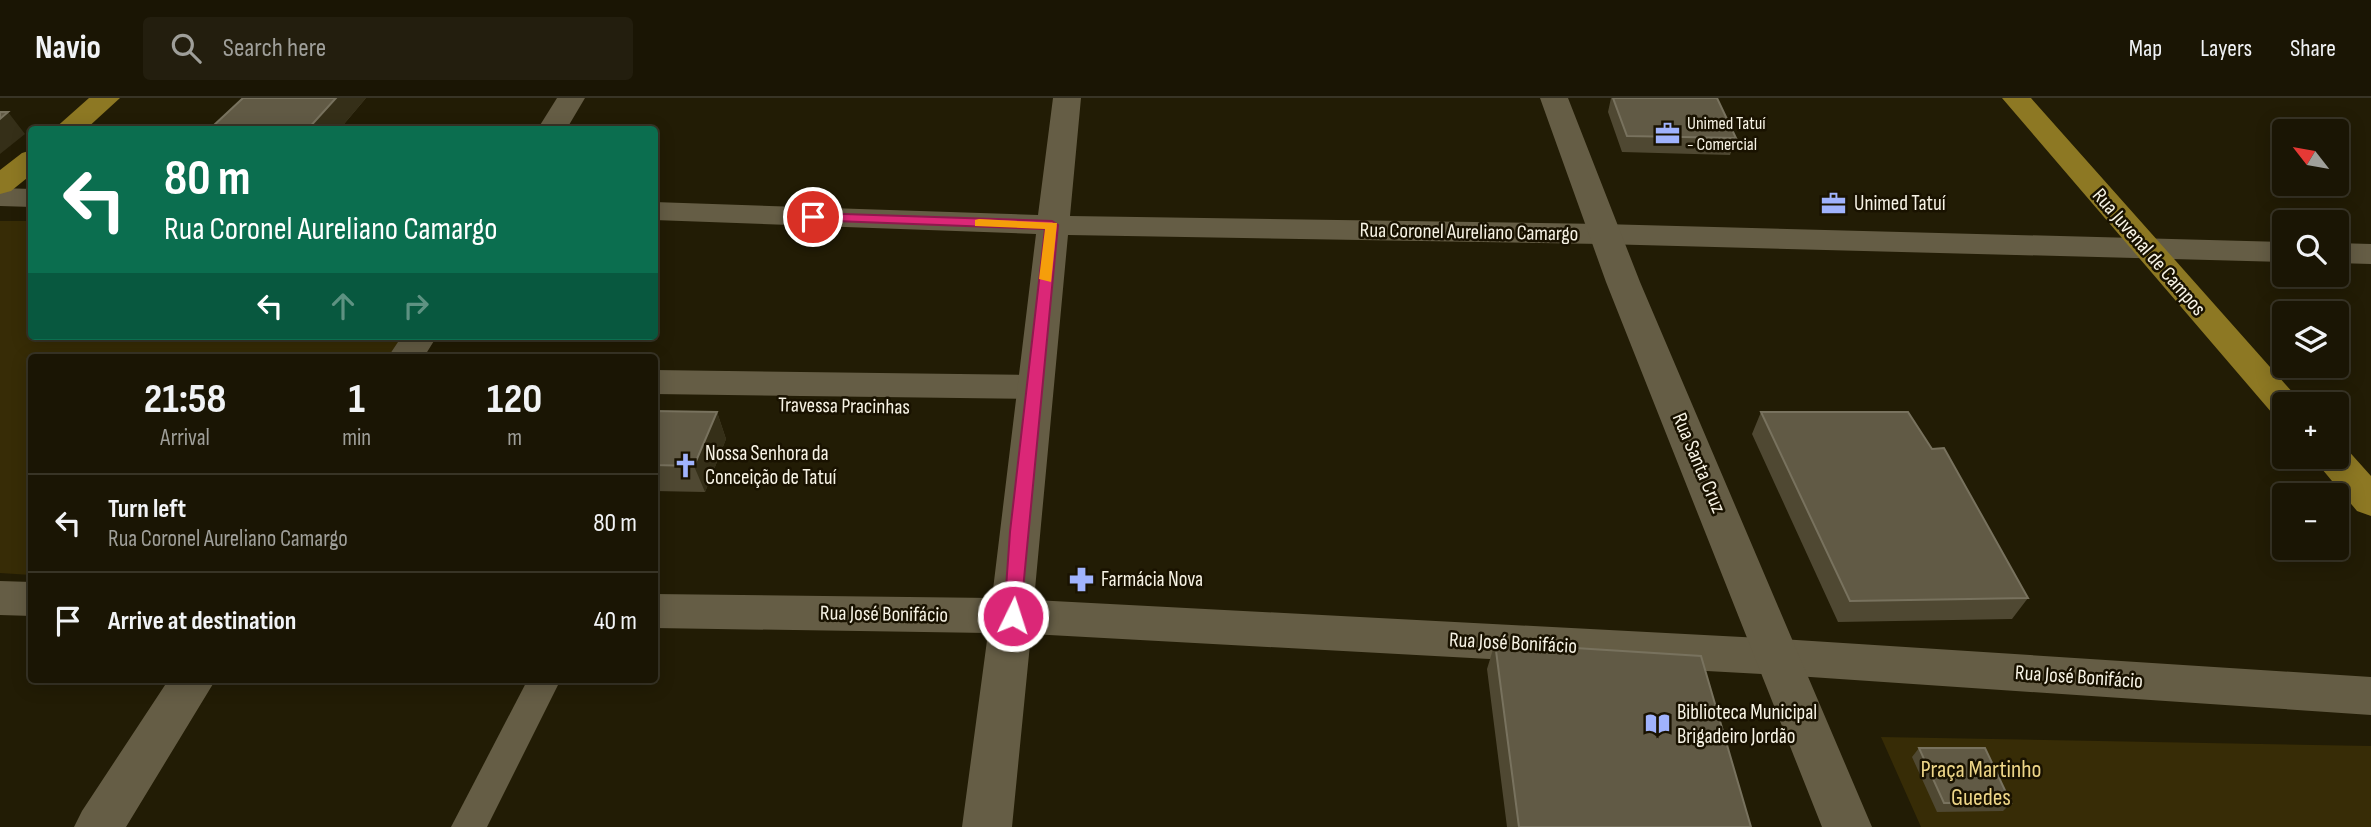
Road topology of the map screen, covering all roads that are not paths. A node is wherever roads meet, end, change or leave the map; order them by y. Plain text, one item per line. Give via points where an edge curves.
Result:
1 (106, 98) edge
2 (570, 98) edge
3 (1067, 98) edge
4 (1554, 98) edge
5 (2016, 98) edge
6 (73, 126) edge
7 (553, 126) edge
8 (28, 162) edge
9 (0, 185) edge
10 (0, 197) edge
11 (28, 198) edge
12 (658, 211) edge
13 (1052, 225) junction
14 (1602, 234) junction
15 (2147, 250) junction
16 (2272, 252) edge
17 (2349, 253) edge
18 (2371, 254) edge
19 (658, 382) edge
20 (2273, 392) edge
21 (1034, 398) junction
22 (658, 402) edge
23 (2342, 469) edge
24 (2371, 502) edge
25 (0, 598) edge
26 (28, 598) edge
27 (658, 611) edge
28 (1013, 616) junction
29 (1782, 657) junction
30 (191, 683) edge
31 (543, 683) edge
32 (2371, 696) edge
33 (99, 827) edge
34 (469, 827) edge
35 (988, 827) edge
36 (1847, 827) edge

1 - 6 main road
2 - 7 street
3 - 13 street
4 - 14 street, Rua Santa Cruz
5 - 15 main road, Rua Juvenal de Campos
8 - 9 main road
10 - 11 street
12 - 13 street, Rua Coronel Aureliano Camargo
13 - 14 street, Rua Coronel Aureliano Camargo
13 - 21 street
14 - 15 street, Rua Coronel Aureliano Camargo
14 - 29 street, Rua Santa Cruz
15 - 16 street, Rua Coronel Aureliano Camargo
15 - 20 main road, Rua Juvenal de Campos
17 - 18 street
19 - 21 street
21 - 22 street, Travessa Pracinhas
21 - 28 street
23 - 24 main road
25 - 26 street
27 - 28 street, Rua José Bonifácio
28 - 29 street, Rua José Bonifácio
28 - 35 street
29 - 32 street, Rua José Bonifácio
29 - 36 street, Rua Santa Cruz
30 - 33 street
31 - 34 lane

